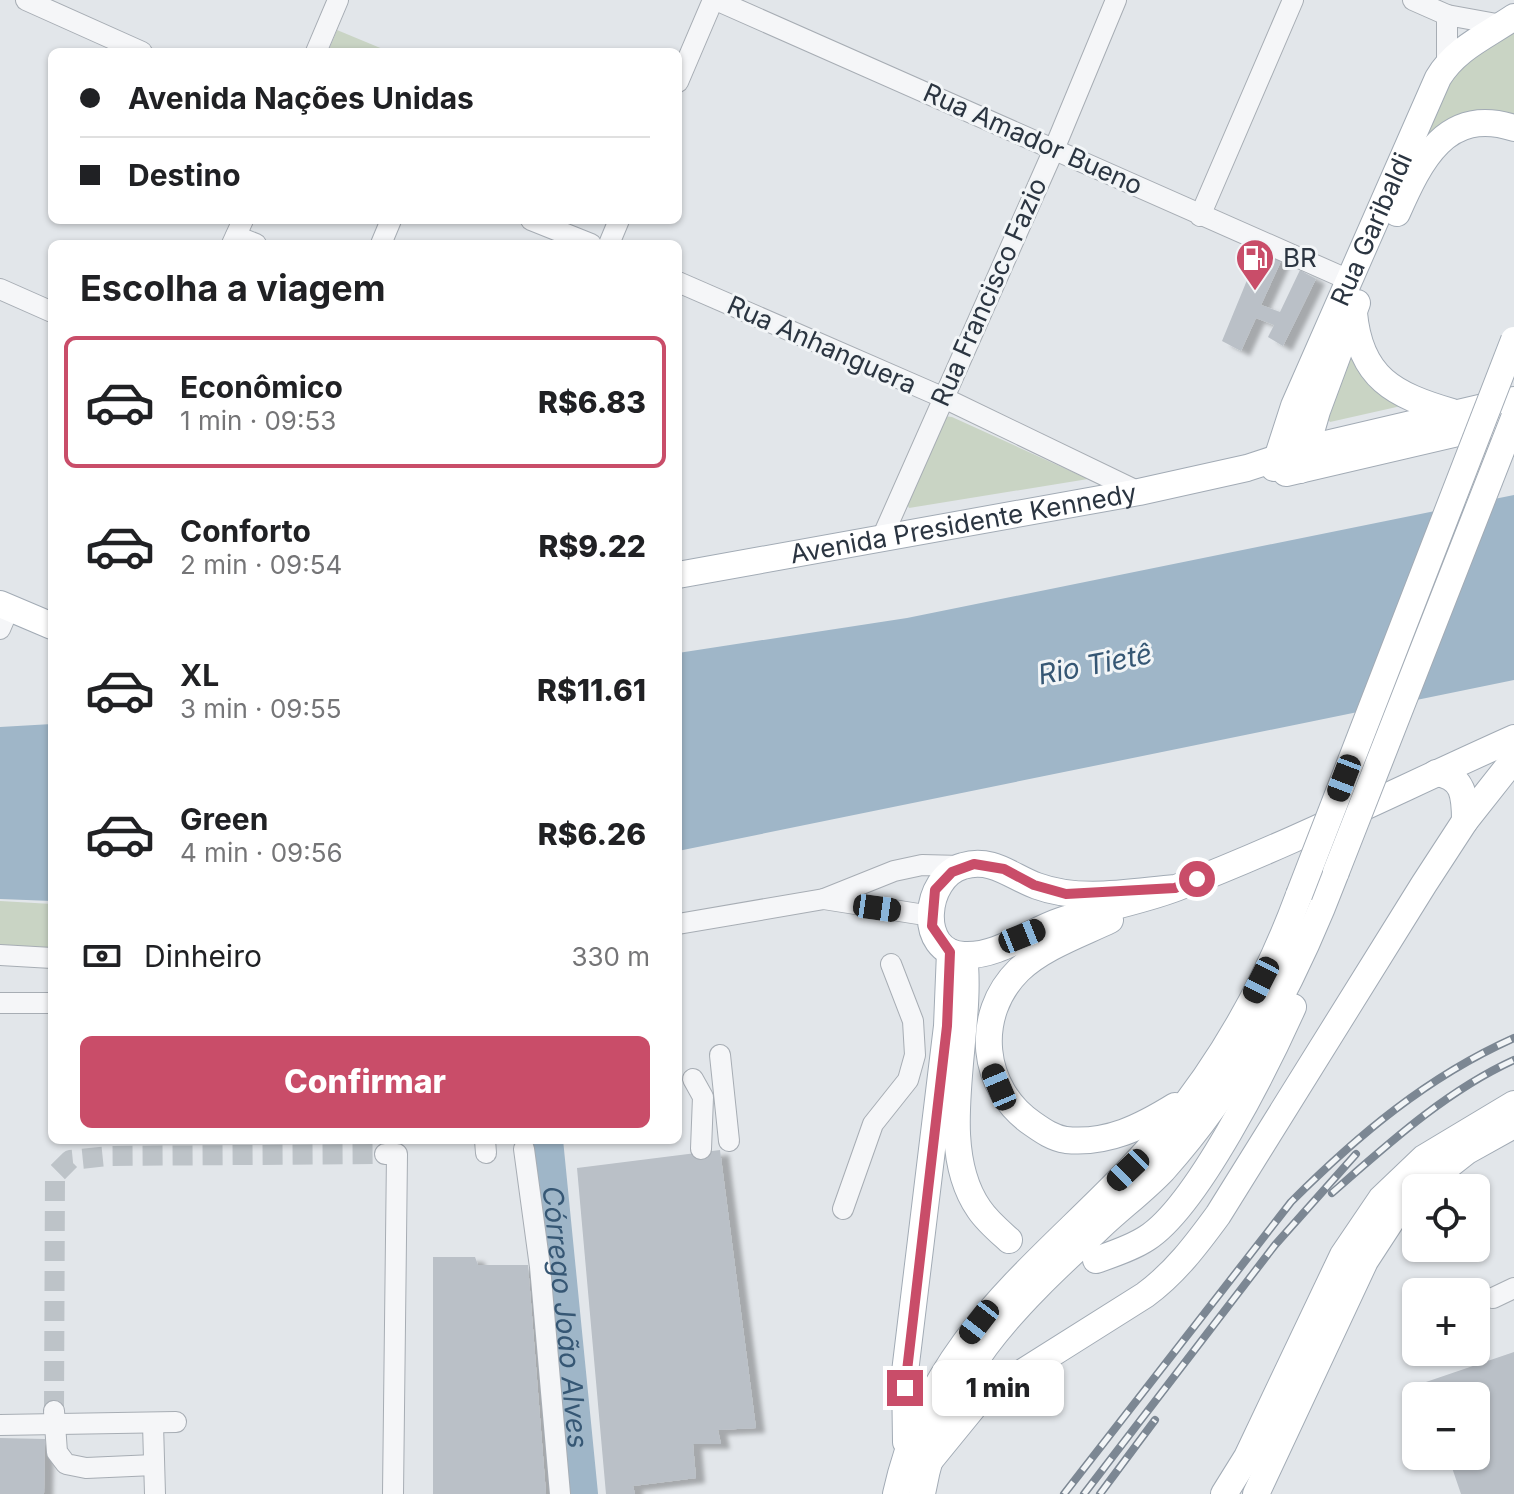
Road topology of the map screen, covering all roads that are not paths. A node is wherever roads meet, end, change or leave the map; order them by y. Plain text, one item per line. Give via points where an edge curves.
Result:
1 (26, 0) edge
2 (338, 0) edge
3 (715, 0) edge
4 (1116, 0) edge
5 (1293, 0) edge
6 (1413, 0) edge
7 (1447, 15) junction
8 (1508, 21) edge
9 (133, 48) edge
10 (318, 48) edge
11 (1447, 62) junction
12 (682, 73) edge
13 (1514, 128) edge
14 (1055, 147) junction
15 (1200, 216) junction
16 (541, 224) edge
17 (581, 240) edge
18 (1349, 280) junction
19 (682, 284) edge
20 (0, 289) edge
21 (1354, 309) junction
22 (48, 310) edge
23 (1514, 340) edge
24 (942, 397) junction
25 (1514, 400) edge
26 (1454, 412) junction
27 (1514, 419) edge
28 (1303, 460) junction
29 (1275, 466) junction
30 (1139, 492) junction
31 (881, 540) junction
32 (682, 574) edge
33 (3, 614) edge
34 (48, 625) edge
35 (1514, 738) edge
36 (1514, 759) edge
37 (1436, 773) junction
38 (1465, 821) junction
39 (961, 866) junction
40 (1034, 885) junction
41 (1175, 888) junction
42 (824, 899) junction
43 (1325, 902) junction
44 (931, 916) junction
45 (682, 923) edge
46 (1049, 925) junction
47 (957, 954) junction
48 (0, 955) edge
49 (1040, 956) junction
50 (48, 958) edge
51 (891, 964) dead end
52 (0, 1003) edge
53 (48, 1003) edge
54 (720, 1055) dead end
55 (693, 1079) dead end
56 (1191, 1096) junction
57 (1514, 1104) edge
58 (1514, 1125) edge
59 (729, 1141) dead end
60 (524, 1149) dead end
61 (701, 1149) dead end
62 (385, 1154) dead end
63 (1438, 1174) edge
64 (1402, 1208) edge
65 (843, 1209) dead end
66 (1009, 1240) dead end
67 (1096, 1260) dead end
68 (1514, 1288) edge
69 (1493, 1298) dead end
70 (54, 1418) junction
71 (176, 1422) dead end
72 (153, 1424) junction
73 (0, 1425) edge
74 (917, 1457) junction
75 (154, 1465) junction
76 (155, 1494) edge
77 (393, 1494) edge
78 (560, 1494) edge
79 (896, 1494) edge
80 (922, 1494) edge
81 (1224, 1494) edge
82 (1256, 1494) edge

1 - 9 street
2 - 10 street
3 - 12 street
3 - 14 street, Rua Amador Bueno
4 - 14 street, Rua Francisco Fazio
5 - 15 street
6 - 7 street
7 - 8 street
7 - 11 street
8 - 11 main road, Rua Garibaldi
11 - 18 main road, Rua Garibaldi
13 - 21 main road, Rua Garibaldi via 1478,122 1456,129 1436,145 1418,166
14 - 15 street, Rua Amador Bueno
14 - 24 street, Rua Francisco Fazio
15 - 18 street, Rua Amador Bueno
16 - 17 street
18 - 29 main road, Rua Garibaldi via 1294,406
19 - 24 street, Rua Anhanguera
20 - 22 street
21 - 26 main road via 1356,338 1372,371 1394,389
21 - 28 main road, Rua Garibaldi
23 - 56 main road, bridge via 1299,895 1251,1000
24 - 30 street, Rua Anhanguera
24 - 31 street, Rua Francisco Fazio
25 - 26 main road, Avenida Presidente Kennedy
26 - 28 main road, Avenida Presidente Kennedy
27 - 28 main road, Avenida Presidente Kennedy
27 - 43 main road, bridge
28 - 29 main road, Avenida Presidente Kennedy
29 - 30 main road, Avenida Presidente Kennedy
30 - 31 main road, Avenida Presidente Kennedy
31 - 32 main road, Avenida Presidente Kennedy
33 - 34 main road
35 - 37 main road
36 - 38 main road
37 - 38 main road via 1459,784 1465,795
37 - 41 main road
38 - 74 main road via 1192,1251 1145,1295 980,1399
39 - 40 main road via 989,865
39 - 42 street via 894,871
39 - 44 main road via 935,890
40 - 41 main road via 1082,895
40 - 46 main road via 1044,898
41 - 46 main road
41 - 49 main road
42 - 44 street
42 - 45 street
43 - 67 main road via 1322,940 1286,1022 1203,1175 1180,1209 1148,1238
43 - 74 main road via 1274,1010 1207,1118 1161,1172 1014,1308 988,1339
44 - 47 main road via 936,936
46 - 47 main road via 992,951
46 - 49 main road
47 - 66 main road via 968,984 960,1166 978,1209
47 - 74 main road via 905,1372 903,1413
48 - 50 street
49 - 56 main road via 1006,987 990,1022 990,1065 1009,1105 1048,1134 1064,1140 1098,1140 1148,1123
51 - 65 street via 913,1021 915,1055 908,1080 873,1124
52 - 53 street
54 - 59 street
55 - 61 street via 703,1097
56 - 74 main road via 1128,1170 1023,1271 979,1322 936,1383
57 - 81 main road via 1424,1158 1373,1209 1343,1255 1247,1457
58 - 63 main road
60 - 78 street
62 - 77 street via 397,1154
64 - 82 main road via 1365,1261
68 - 69 street
70 - 72 street
70 - 73 street
70 - 75 street via 57,1452 66,1464
71 - 72 street
72 - 75 street
74 - 79 main road
74 - 80 main road
75 - 76 street

